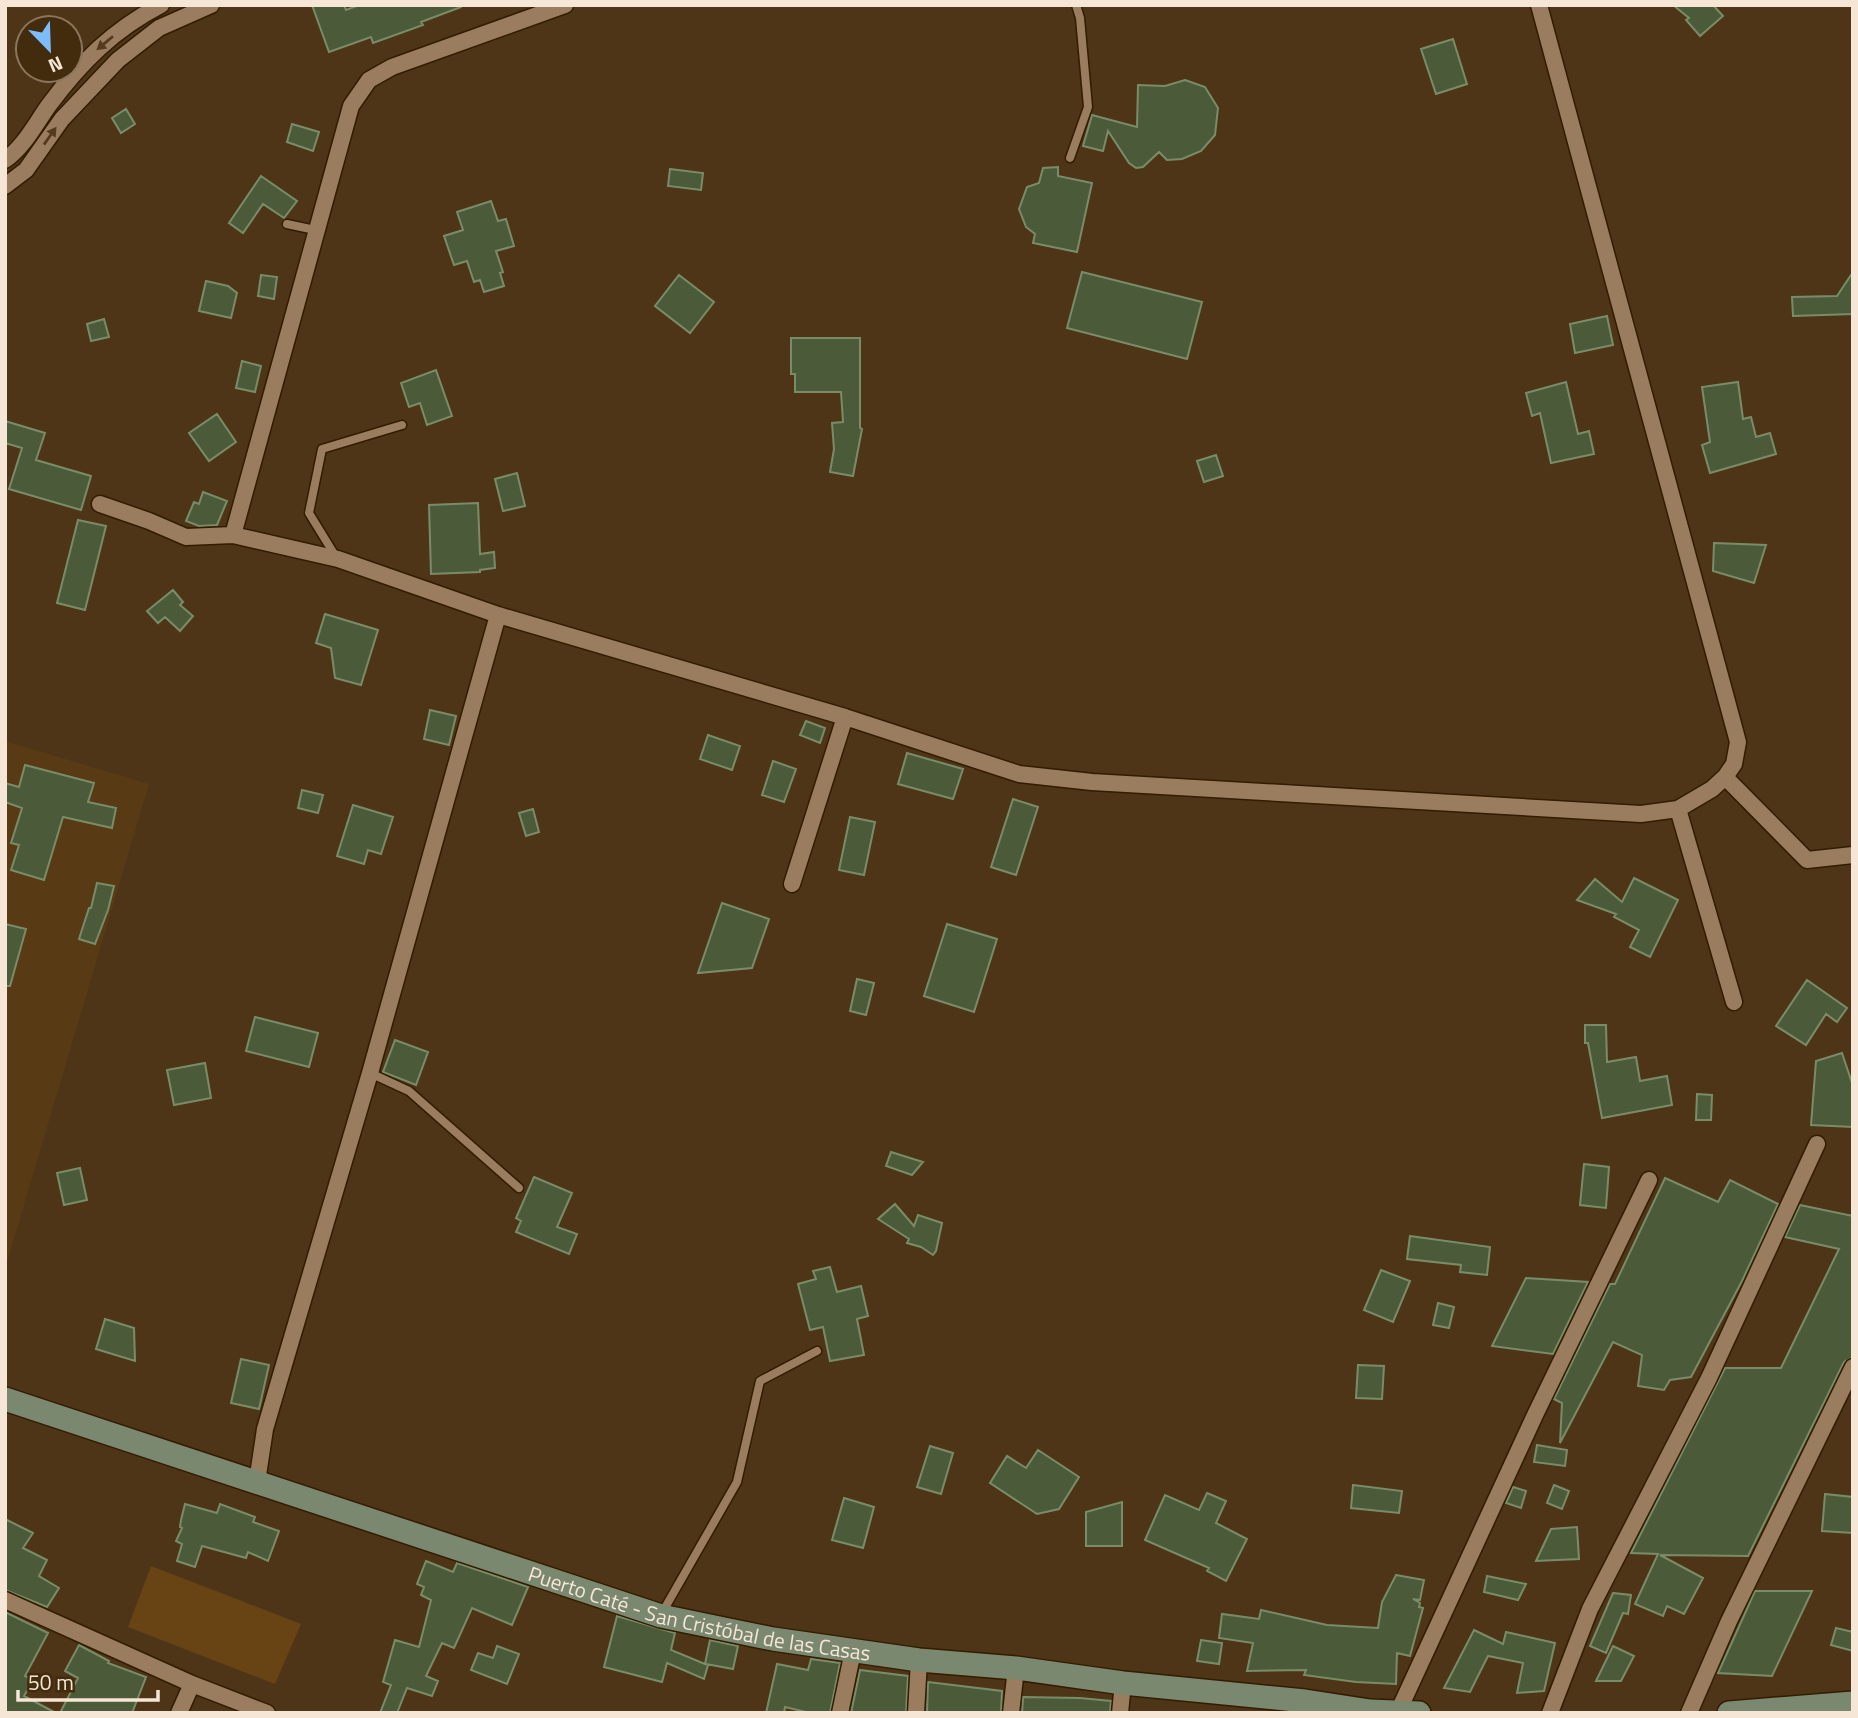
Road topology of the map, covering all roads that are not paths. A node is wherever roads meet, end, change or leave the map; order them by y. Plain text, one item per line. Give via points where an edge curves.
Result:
1 (161, 5) edge
2 (211, 5) edge
3 (565, 5) edge
4 (1076, 5) edge
5 (1539, 5) edge
6 (1070, 158) dead end
7 (5, 160) edge
8 (6, 184) edge
9 (287, 224) dead end
10 (315, 230) junction
11 (402, 425) dead end
12 (100, 504) dead end
13 (233, 535) junction
14 (338, 559) junction
15 (498, 615) junction
16 (845, 717) junction
17 (1725, 777) junction
18 (1678, 809) junction
19 (1853, 855) edge
20 (792, 884) dead end
21 (1734, 1002) dead end
22 (370, 1073) junction
23 (1816, 1144) dead end
24 (1649, 1180) dead end
25 (519, 1188) dead end
26 (817, 1351) dead end
27 (1853, 1367) edge
28 (5, 1399) edge
29 (257, 1482) junction
30 (5, 1600) edge
31 (661, 1616) junction
32 (853, 1651) junction
33 (919, 1660) junction
34 (1016, 1668) junction
35 (192, 1684) junction
36 (1123, 1684) junction
37 (1853, 1703) edge
38 (1244, 1704) edge
39 (1370, 1712) edge
40 (1408, 1712) edge
41 (179, 1713) edge
42 (267, 1713) edge
43 (840, 1713) edge
44 (916, 1713) edge
45 (1011, 1713) edge
46 (1121, 1713) edge
47 (1550, 1713) edge
48 (1689, 1713) edge
49 (1729, 1713) edge

1 -> 7 street via 101,44
8 -> 2 street via 26,170 62,119 118,60 159,27
3 - 10 street via 392,67 369,80 351,106
4 - 6 lane via 1088,107
5 - 17 street via 1738,741 1734,764
9 - 10 lane
10 - 13 street
11 - 14 lane via 322,449 309,513
12 - 13 street via 186,537
13 - 14 street
14 - 15 street
15 - 16 street
15 - 22 street
16 - 18 street via 1018,774 1641,814
16 - 20 street
17 - 18 street
17 - 19 street via 1807,860
18 - 21 street
22 - 25 lane via 409,1091
22 - 29 street via 265,1429
23 - 47 street via 1709,1378 1590,1609
24 - 40 street via 1535,1415
26 - 31 lane via 760,1381 737,1482
27 - 48 street
28 - 29 main road, Puerto Caté - San Cristóbal de las Casas
29 - 31 main road, Puerto Caté - San Cristóbal de las Casas
30 - 35 street
31 - 32 main road, Puerto Caté - San Cristóbal de las Casas
32 - 33 main road, Puerto Caté - San Cristóbal de las Casas
32 - 43 street
33 - 34 main road, Puerto Caté - San Cristóbal de las Casas
33 - 44 street
34 - 36 main road, Puerto Caté - San Cristóbal de las Casas
34 - 45 street
35 - 41 street
35 - 42 street
36 - 38 main road, Puerto Caté - San Cristóbal de las Casas
36 - 46 street
37 - 49 main road
38 - 39 main road, Puerto Caté - San Cristóbal de las Casas via 1305,1701
39 - 40 main road, Puerto Caté - San Cristóbal de las Casas

